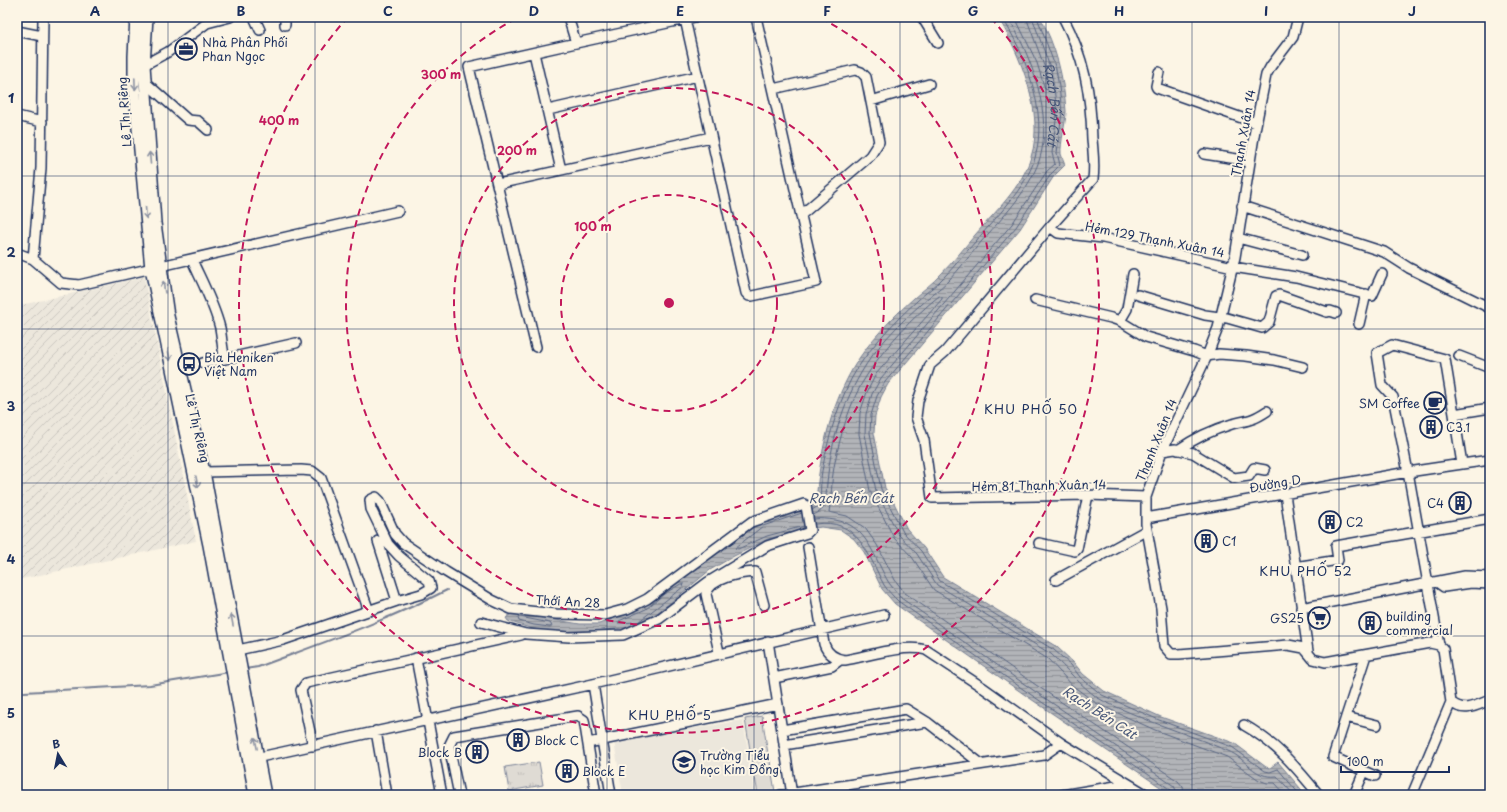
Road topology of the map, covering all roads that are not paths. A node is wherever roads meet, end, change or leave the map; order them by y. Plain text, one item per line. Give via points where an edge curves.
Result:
1 (43, 17) edge
2 (136, 17) edge
3 (147, 17) edge
4 (230, 17) edge
5 (254, 17) edge
6 (568, 17) edge
7 (695, 17) edge
8 (756, 17) edge
9 (922, 17) edge
10 (1063, 17) edge
11 (1298, 17) edge
12 (685, 19) junction
13 (260, 30) dead end
14 (17, 31) edge
15 (42, 36) junction
16 (938, 42) dead end
17 (576, 43) junction
18 (534, 53) junction
19 (139, 65) junction
20 (1159, 72) dead end
21 (698, 76) junction
22 (145, 82) junction
23 (929, 84) dead end
24 (773, 90) junction
25 (871, 101) junction
26 (548, 110) junction
27 (17, 116) edge
28 (42, 122) junction
29 (1256, 123) junction
30 (208, 130) dead end
31 (711, 137) junction
32 (1204, 154) dead end
33 (1250, 161) junction
34 (561, 170) junction
35 (498, 184) junction
36 (1242, 206) junction
37 (398, 211) dead end
38 (802, 215) junction
39 (1050, 227) junction
40 (1238, 238) junction
41 (17, 253) edge
42 (1302, 255) dead end
43 (33, 259) junction
44 (192, 260) junction
45 (1233, 267) junction
46 (156, 268) junction
47 (1133, 274) dead end
48 (1382, 274) dead end
49 (1366, 294) junction
50 (1138, 295) dead end
51 (1035, 300) dead end
52 (1490, 308) edge
53 (1336, 313) dead end
54 (1220, 318) junction
55 (1120, 321) junction
56 (1358, 324) dead end
57 (296, 343) dead end
58 (536, 347) dead end
59 (1207, 356) junction
60 (1459, 356) dead end
61 (225, 359) junction
62 (203, 363) dead end
63 (1303, 367) dead end
64 (1490, 368) edge
65 (1490, 408) edge
66 (1267, 411) dead end
67 (1454, 414) junction
68 (1178, 450) junction
69 (1162, 451) junction
70 (1490, 460) edge
71 (1462, 464) junction
72 (1265, 470) dead end
73 (204, 472) junction
74 (1408, 472) junction
75 (1285, 494) junction
76 (1088, 495) junction
77 (1146, 497) junction
78 (1146, 518) junction
79 (1490, 519) edge
80 (1147, 530) junction
81 (1419, 531) junction
82 (378, 541) dead end
83 (1039, 543) dead end
84 (808, 547) dead end
85 (1295, 567) junction
86 (1490, 577) edge
87 (1056, 580) dead end
88 (1437, 582) junction
89 (1428, 584) junction
90 (1490, 584) edge
91 (397, 601) junction
92 (764, 606) dead end
93 (1301, 608) junction
94 (369, 611) junction
95 (884, 615) dead end
96 (481, 622) dead end
97 (821, 629) junction
98 (526, 634) junction
99 (768, 641) junction
100 (1441, 647) junction
101 (1308, 651) junction
102 (719, 652) junction
103 (1366, 655) junction
104 (236, 656) junction
105 (416, 658) junction
106 (840, 660) junction
107 (774, 678) junction
108 (593, 684) junction
109 (1490, 700) edge
110 (1451, 702) junction
111 (778, 704) junction
112 (1346, 717) junction
113 (428, 719) junction
114 (927, 722) junction
115 (1244, 725) dead end
116 (1377, 725) dead end
117 (782, 730) junction
118 (376, 731) junction
119 (602, 741) junction
120 (1061, 742) junction
121 (588, 743) junction
122 (784, 745) junction
123 (313, 746) junction
124 (254, 759) junction
125 (980, 763) junction
126 (1364, 772) junction
127 (1375, 776) dead end
128 (1128, 784) junction
129 (792, 794) edge
130 (255, 795) edge
131 (265, 795) edge
132 (387, 795) edge
133 (442, 795) edge
134 (459, 795) edge
135 (596, 795) edge
136 (611, 795) edge
137 (781, 795) edge
138 (1062, 795) edge
139 (1147, 795) edge
140 (1319, 795) edge
141 (1354, 795) edge
142 (1412, 795) edge

1 - 15 street
2 - 19 street, Lê Thị Riêng
3 - 19 street, Lê Thị Riêng
4 - 19 street via 207,23 168,52
5 - 13 street
6 - 17 street
7 - 12 street
8 - 24 street
9 - 16 street
10 - 39 street via 1079,51 1087,82 1092,112 1094,168 1093,179 1086,189
11 - 29 street, Thạnh Xuân 14 via 1294,36 1266,75
12 - 17 street
12 - 21 street
14 - 15 street
15 - 28 street
17 - 18 street
18 - 26 street
18 - 35 street via 470,68
19 - 22 street, Lê Thị Riêng
19 -> 46 street, Lê Thị Riêng via 140,154
20 - 29 street via 1157,88
21 - 26 street
21 - 31 street
22 - 30 street via 188,120 198,121
46 -> 22 street, Lê Thị Riêng via 155,215
23 - 25 street
24 - 25 street via 855,70 866,77
24 - 38 street
25 - 38 street via 879,136 877,147
26 - 34 street
27 - 28 street
28 - 43 street via 41,168
29 - 33 street, Thạnh Xuân 14
31 - 34 street
31 - 38 street via 746,293 749,296 816,282
32 - 33 street
33 - 36 street, Thạnh Xuân 14
34 - 35 street
35 - 58 street
36 - 40 street, Thạnh Xuân 14
36 - 52 street via 1384,252 1409,268
37 - 44 street
39 - 45 street, Hẻm 129 Thạnh Xuân 14 via 1058,233 1103,238
39 - 76 street, Hẻm 81 Thạnh Xuân 14 via 945,352 930,365 918,401 916,417 924,440 932,498
40 - 42 street
40 - 45 street, Thạnh Xuân 14
41 - 43 street
43 - 46 street via 61,283 79,285
44 - 46 street
44 - 61 street via 220,328 221,347
45 - 49 street, Hẻm 129 Thạnh Xuân 14 via 1296,277
45 - 54 street, Thạnh Xuân 14
73 -> 46 street, Lê Thị Riêng
46 -> 104 street, Lê Thị Riêng via 194,470
47 - 55 street via 1127,309
48 - 49 street via 1372,296
49 - 56 street
50 - 54 street
51 - 55 street
53 - 54 street via 1279,295 1276,296 1269,322 1262,328
54 - 59 street, Thạnh Xuân 14
55 - 59 street via 1146,337
57 - 61 street
59 - 63 street via 1246,356
59 - 69 street, Thạnh Xuân 14
60 - 64 street
61 - 62 street
65 - 67 street
66 - 68 street via 1252,420 1197,437
67 - 71 street
67 - 74 street via 1445,359 1392,345 1377,353 1382,385 1393,397
68 - 69 street
68 - 72 street via 1193,453 1234,478 1248,476 1254,468
69 - 77 street, Thạnh Xuân 14
70 - 71 street, Đường D
71 - 74 street, Đường D
73 - 94 street via 301,470 312,471 321,478
104 -> 73 street, Lê Thị Riêng
74 - 75 street, Đường D
74 - 81 street
75 - 78 street, Đường D
75 - 85 street
76 - 77 street, Hẻm 81 Thạnh Xuân 14
76 - 83 street via 1075,551
77 - 78 street, Thạnh Xuân 14
78 - 80 street, Thạnh Xuân 14
79 - 81 street
80 - 87 street
80 - 101 street, Thạnh Xuân 14 via 1164,646 1171,654 1288,645
81 - 85 street via 1336,546 1338,560
81 - 89 street
82 - 91 street
84 - 97 street
85 - 93 street
86 - 88 street via 1465,576
88 - 89 street
88 - 90 street via 1444,587 1471,583
89 - 93 street
89 - 100 street
91 - 94 street, Thới An 28
91 - 98 street, Thới An 28 via 421,594 431,588 431,584 388,544 371,509 370,500 376,497 395,534 403,543 492,600 512,609 598,615 627,609 647,599 751,522 804,504 806,506 810,530 807,533 767,546 708,582 659,619 623,635 569,637
92 - 102 street via 755,572 727,578 708,587 706,594
93 - 101 street
94 - 104 street, Thới An 28
95 - 97 street
96 - 98 street, Thới An 28
97 - 99 street
97 - 106 street via 826,649
98 - 105 street
99 - 102 street
99 - 107 street
100 - 103 street, Thạnh Xuân 14 via 1424,644
100 - 110 street
101 - 103 street, Thạnh Xuân 14 via 1313,659 1320,662
102 - 108 street
103 - 112 street
104 - 124 street, Lê Thị Riêng
105 - 113 street
105 - 123 street via 306,682 301,690
106 - 107 street via 832,666
106 - 120 street via 910,648 926,650
107 - 111 street
108 - 113 street
108 - 119 street
109 - 110 street via 1466,709
110 - 142 street
111 - 117 street
111 - 119 street
112 - 116 street
112 - 126 street via 1333,757
113 - 118 street
113 - 133 street
114 - 117 street via 906,709
114 - 122 street
114 - 125 street
115 - 140 street via 1287,756
117 - 122 street
118 - 123 street
118 - 132 street
119 - 121 street
119 - 136 street
120 - 125 street via 1044,754
120 - 128 street
121 - 134 street via 584,720 578,716 454,736 449,746
121 - 135 street
122 - 129 street
123 - 124 street
124 - 130 street, Lê Thị Riêng
124 - 131 street, Lê Thị Riêng
125 - 129 street
126 - 127 street
126 - 141 street
128 - 138 street
128 - 139 street
129 - 137 street

